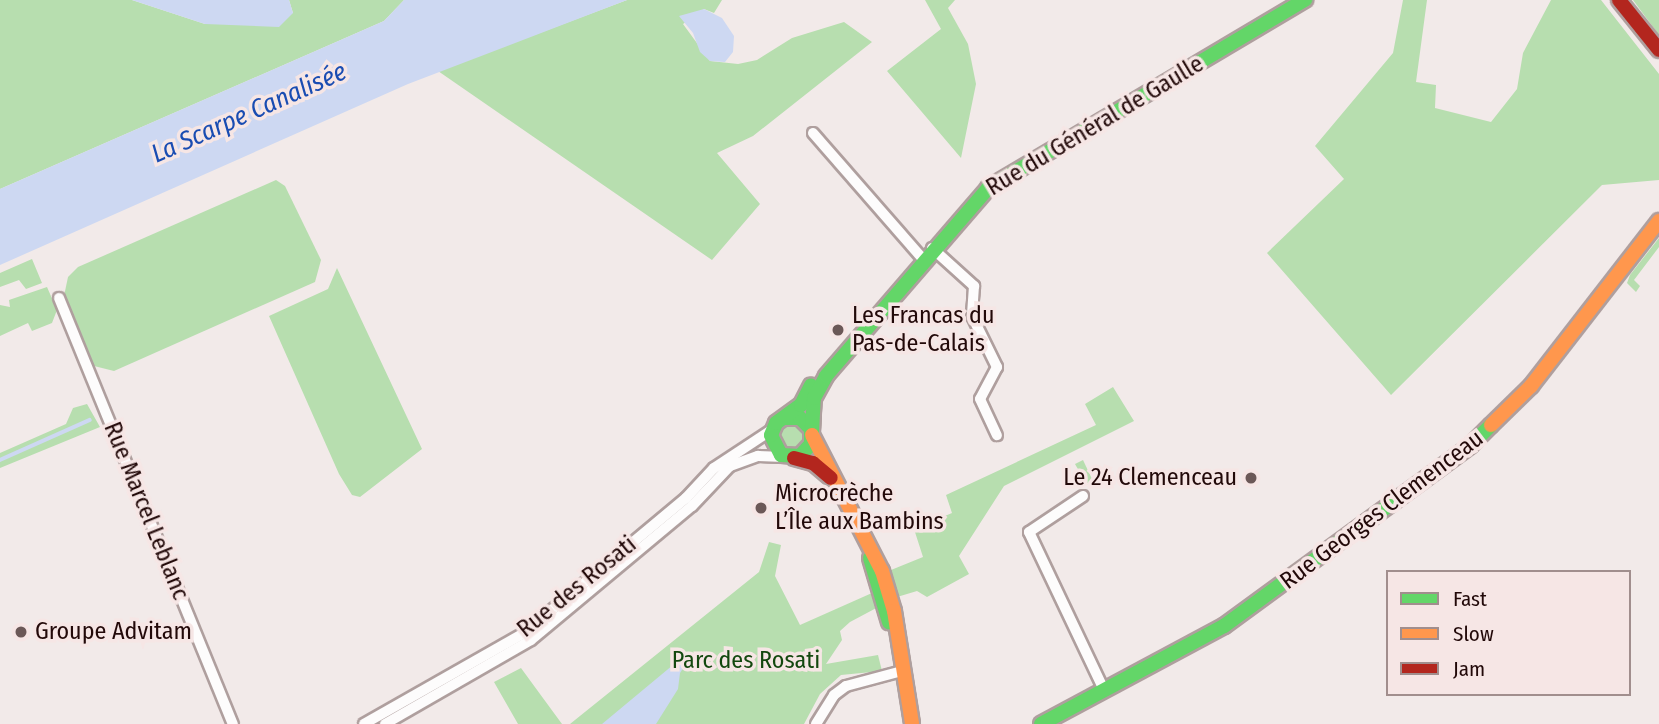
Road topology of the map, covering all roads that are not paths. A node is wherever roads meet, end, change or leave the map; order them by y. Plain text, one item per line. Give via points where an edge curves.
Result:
1 (1305, 0) edge
2 (1619, 0) edge
3 (1659, 50) edge
4 (813, 133) dead end
5 (1659, 221) edge
6 (928, 254) junction
7 (59, 298) dead end
8 (852, 341) junction
9 (784, 418) junction
10 (773, 429) junction
11 (812, 433) junction
12 (997, 435) dead end
13 (790, 458) junction
14 (835, 481) junction
15 (1083, 496) dead end
16 (902, 671) junction
17 (1104, 690) junction
18 (233, 724) edge
19 (364, 724) edge
20 (385, 724) edge
21 (816, 724) edge
22 (912, 724) edge
23 (1041, 724) edge

1 - 6 street, Rue du Général de Gaulle via 1014,170 980,196
2 - 3 street
4 - 6 street
5 - 17 street, Rue Georges Clemenceau via 1531,387 1480,438 1234,619
6 - 8 street, Rue du Général de Gaulle
6 - 12 street via 974,286 972,316 997,368 980,399
7 - 18 street, Rue Marcel Leblanc
8 - 9 street, Rue du Général de Gaulle via 816,377 797,409
8 - 11 street, Rue du Général de Gaulle via 815,394
9 - 10 street
9 - 11 street via 803,420
10 - 13 street via 774,448
10 - 19 street, Rue des Rosati via 714,468 686,498 524,633
11 - 13 street via 808,450
11 - 14 street
13 - 14 street via 813,463
13 - 20 street, Rue des Rosati via 758,456 726,469 692,506 537,636
14 - 16 street via 865,536 892,603
15 - 17 street via 1033,525 1029,532
16 - 21 street via 846,686 834,695
16 - 22 street
17 - 23 street, Rue Georges Clemenceau

